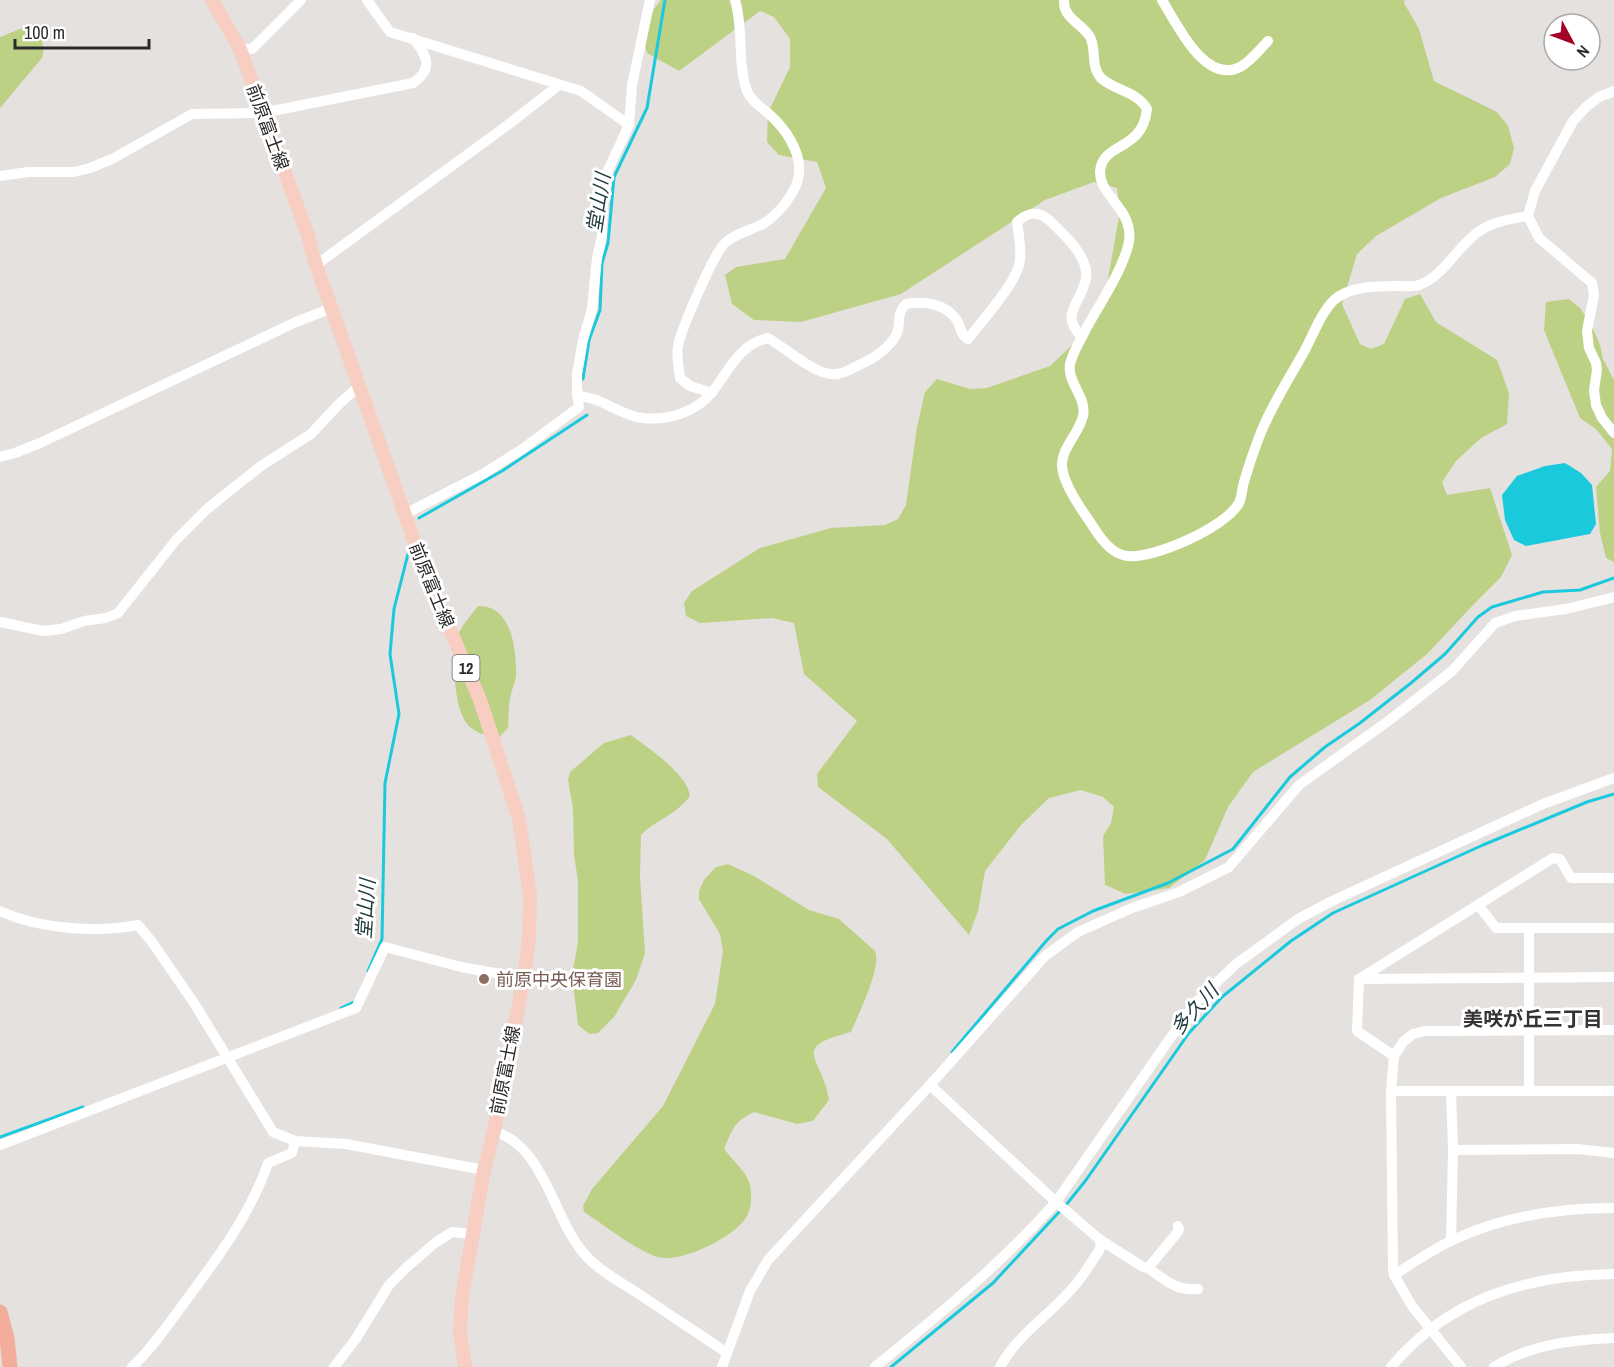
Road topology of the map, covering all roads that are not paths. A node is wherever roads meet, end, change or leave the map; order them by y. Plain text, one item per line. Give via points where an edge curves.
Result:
1 (212, 0) edge
2 (301, 0) edge
3 (367, 0) edge
4 (650, 0) edge
5 (735, 0) edge
6 (1064, 0) edge
7 (1162, 0) edge
8 (413, 38) junction
9 (1268, 41) dead end
10 (240, 49) junction
11 (560, 85) junction
12 (1614, 91) edge
13 (262, 113) junction
14 (629, 125) junction
15 (0, 176) edge
16 (1528, 216) junction
17 (316, 265) junction
18 (332, 308) junction
19 (1082, 337) junction
20 (359, 386) junction
21 (712, 393) junction
22 (576, 395) junction
23 (1614, 433) edge
24 (0, 457) edge
25 (405, 514) junction
26 (1614, 597) edge
27 (0, 622) edge
28 (1614, 778) edge
29 (1614, 878) edge
30 (1479, 906) junction
31 (0, 911) edge
32 (1529, 928) junction
33 (1614, 928) edge
34 (1614, 977) edge
35 (524, 978) junction
36 (1530, 978) junction
37 (1359, 979) junction
38 (1529, 1030) junction
39 (1614, 1030) edge
40 (224, 1055) junction
41 (1394, 1056) junction
42 (930, 1085) junction
43 (1529, 1090) junction
44 (1391, 1091) junction
45 (1451, 1091) junction
46 (1614, 1091) edge
47 (494, 1131) junction
48 (295, 1141) junction
49 (0, 1145) edge
50 (1453, 1150) junction
51 (1614, 1153) edge
52 (484, 1170) junction
53 (1057, 1203) junction
54 (1614, 1208) edge
55 (1178, 1226) dead end
56 (472, 1234) junction
57 (1100, 1239) junction
58 (1451, 1241) junction
59 (1148, 1268) junction
60 (1614, 1274) edge
61 (1394, 1275) junction
62 (1198, 1289) dead end
63 (0, 1312) edge
64 (1431, 1329) junction
65 (1614, 1338) edge
66 (727, 1353) junction
67 (10, 1367) edge
68 (132, 1367) edge
69 (334, 1367) edge
70 (465, 1367) edge
71 (722, 1367) edge
72 (875, 1367) edge
73 (1000, 1367) edge
74 (1391, 1367) edge
75 (1461, 1367) edge
76 (1494, 1367) edge

1 - 10 main road, 前原富士線 / 12
2 - 10 street via 252,49
3 - 8 street via 390,32
4 - 14 street via 632,85
5 - 21 street via 740,14 747,91 786,132 798,160 799,175 794,190 777,212 765,223 726,242 714,258 678,346 680,378
6 - 19 street via 1072,21 1089,36 1101,77 1143,102 1147,110 1142,130 1111,153 1101,167 1100,179 1126,218 1128,243
7 - 9 street via 1198,55 1214,68 1226,71 1242,66
8 - 11 street
8 - 13 street via 426,60 423,73 414,83
10 - 13 main road, 前原富士線 / 12
11 - 14 street via 581,91
11 - 17 street
12 - 16 street via 1599,97 1573,121 1535,191
13 - 15 street via 192,114 90,168
13 - 17 main road, 前原富士線 / 12
14 - 22 street via 608,170 592,309 583,340
16 - 19 street via 1479,231 1432,277 1418,285 1359,289 1345,292 1333,301 1270,409 1238,503 1198,534 1147,556 1125,556 1113,550 1088,519 1063,475 1064,455 1084,413 1084,404 1070,376
16 - 23 street via 1539,238 1592,283 1587,331 1588,348 1597,370 1596,405
17 - 18 main road, 前原富士線 / 12
18 - 20 main road, 前原富士線 / 12
18 - 24 street via 40,443
19 - 21 street via 1070,319 1086,277 1082,258 1068,237 1046,217 1026,214 1017,222 1017,271 968,339 947,310 933,304 906,304 898,316 897,335 872,359 836,374 823,372 768,338 758,340 731,363
20 - 25 main road, 前原富士線 / 12
20 - 27 street via 311,434 261,466 207,509 176,540 118,613 43,631
21 - 22 street via 689,411 666,418 642,418
22 - 25 street via 579,408 521,450
25 - 35 main road, 前原富士線 / 12 via 480,700 519,819 530,895
26 - 42 street via 1515,616 1496,624 1452,671 1299,785 1229,867 1179,892 1078,932 1045,956
28 - 53 street via 1543,804 1332,901 1298,919 1236,964 1194,1004
29 - 30 street via 1571,878 1560,859 1553,858
30 - 32 street via 1496,928
30 - 37 street
31 - 40 street via 55,927 138,925
32 - 33 street
32 - 36 street
34 - 36 street
35 - 40 street via 385,947 356,1008
35 - 47 main road, 前原富士線 / 12
36 - 37 street
36 - 38 street
37 - 41 street via 1357,1031
38 - 39 street
38 - 41 street via 1425,1031 1403,1042
38 - 43 street
40 - 48 street via 273,1132
40 - 49 street
41 - 44 street
42 - 53 street
42 - 66 street via 768,1260 750,1291
43 - 45 street
43 - 46 street
44 - 45 street
44 - 61 street
45 - 50 street
47 - 52 main road, 前原富士線 / 12
47 - 66 street via 521,1146 587,1256
48 - 52 street via 346,1144
48 - 68 street via 292,1153 268,1163 255,1195 224,1248
50 - 51 street via 1577,1149
50 - 58 street
52 - 56 main road, 前原富士線 / 12
53 - 57 street
53 - 72 street via 976,1284
54 - 58 street via 1578,1208 1498,1221
55 - 59 street via 1177,1233
56 - 69 street via 452,1232 407,1267 389,1285
56 - 70 main road, 前原富士線 / 12 via 460,1331
57 - 59 street
57 - 73 street via 1099,1251 1074,1287 1022,1337
58 - 61 street
59 - 62 street via 1184,1290
60 - 64 street via 1547,1279 1515,1286 1460,1309
61 - 64 street
63 - 67 highway
64 - 74 street
64 - 75 street
65 - 76 street via 1553,1343
66 - 71 street

